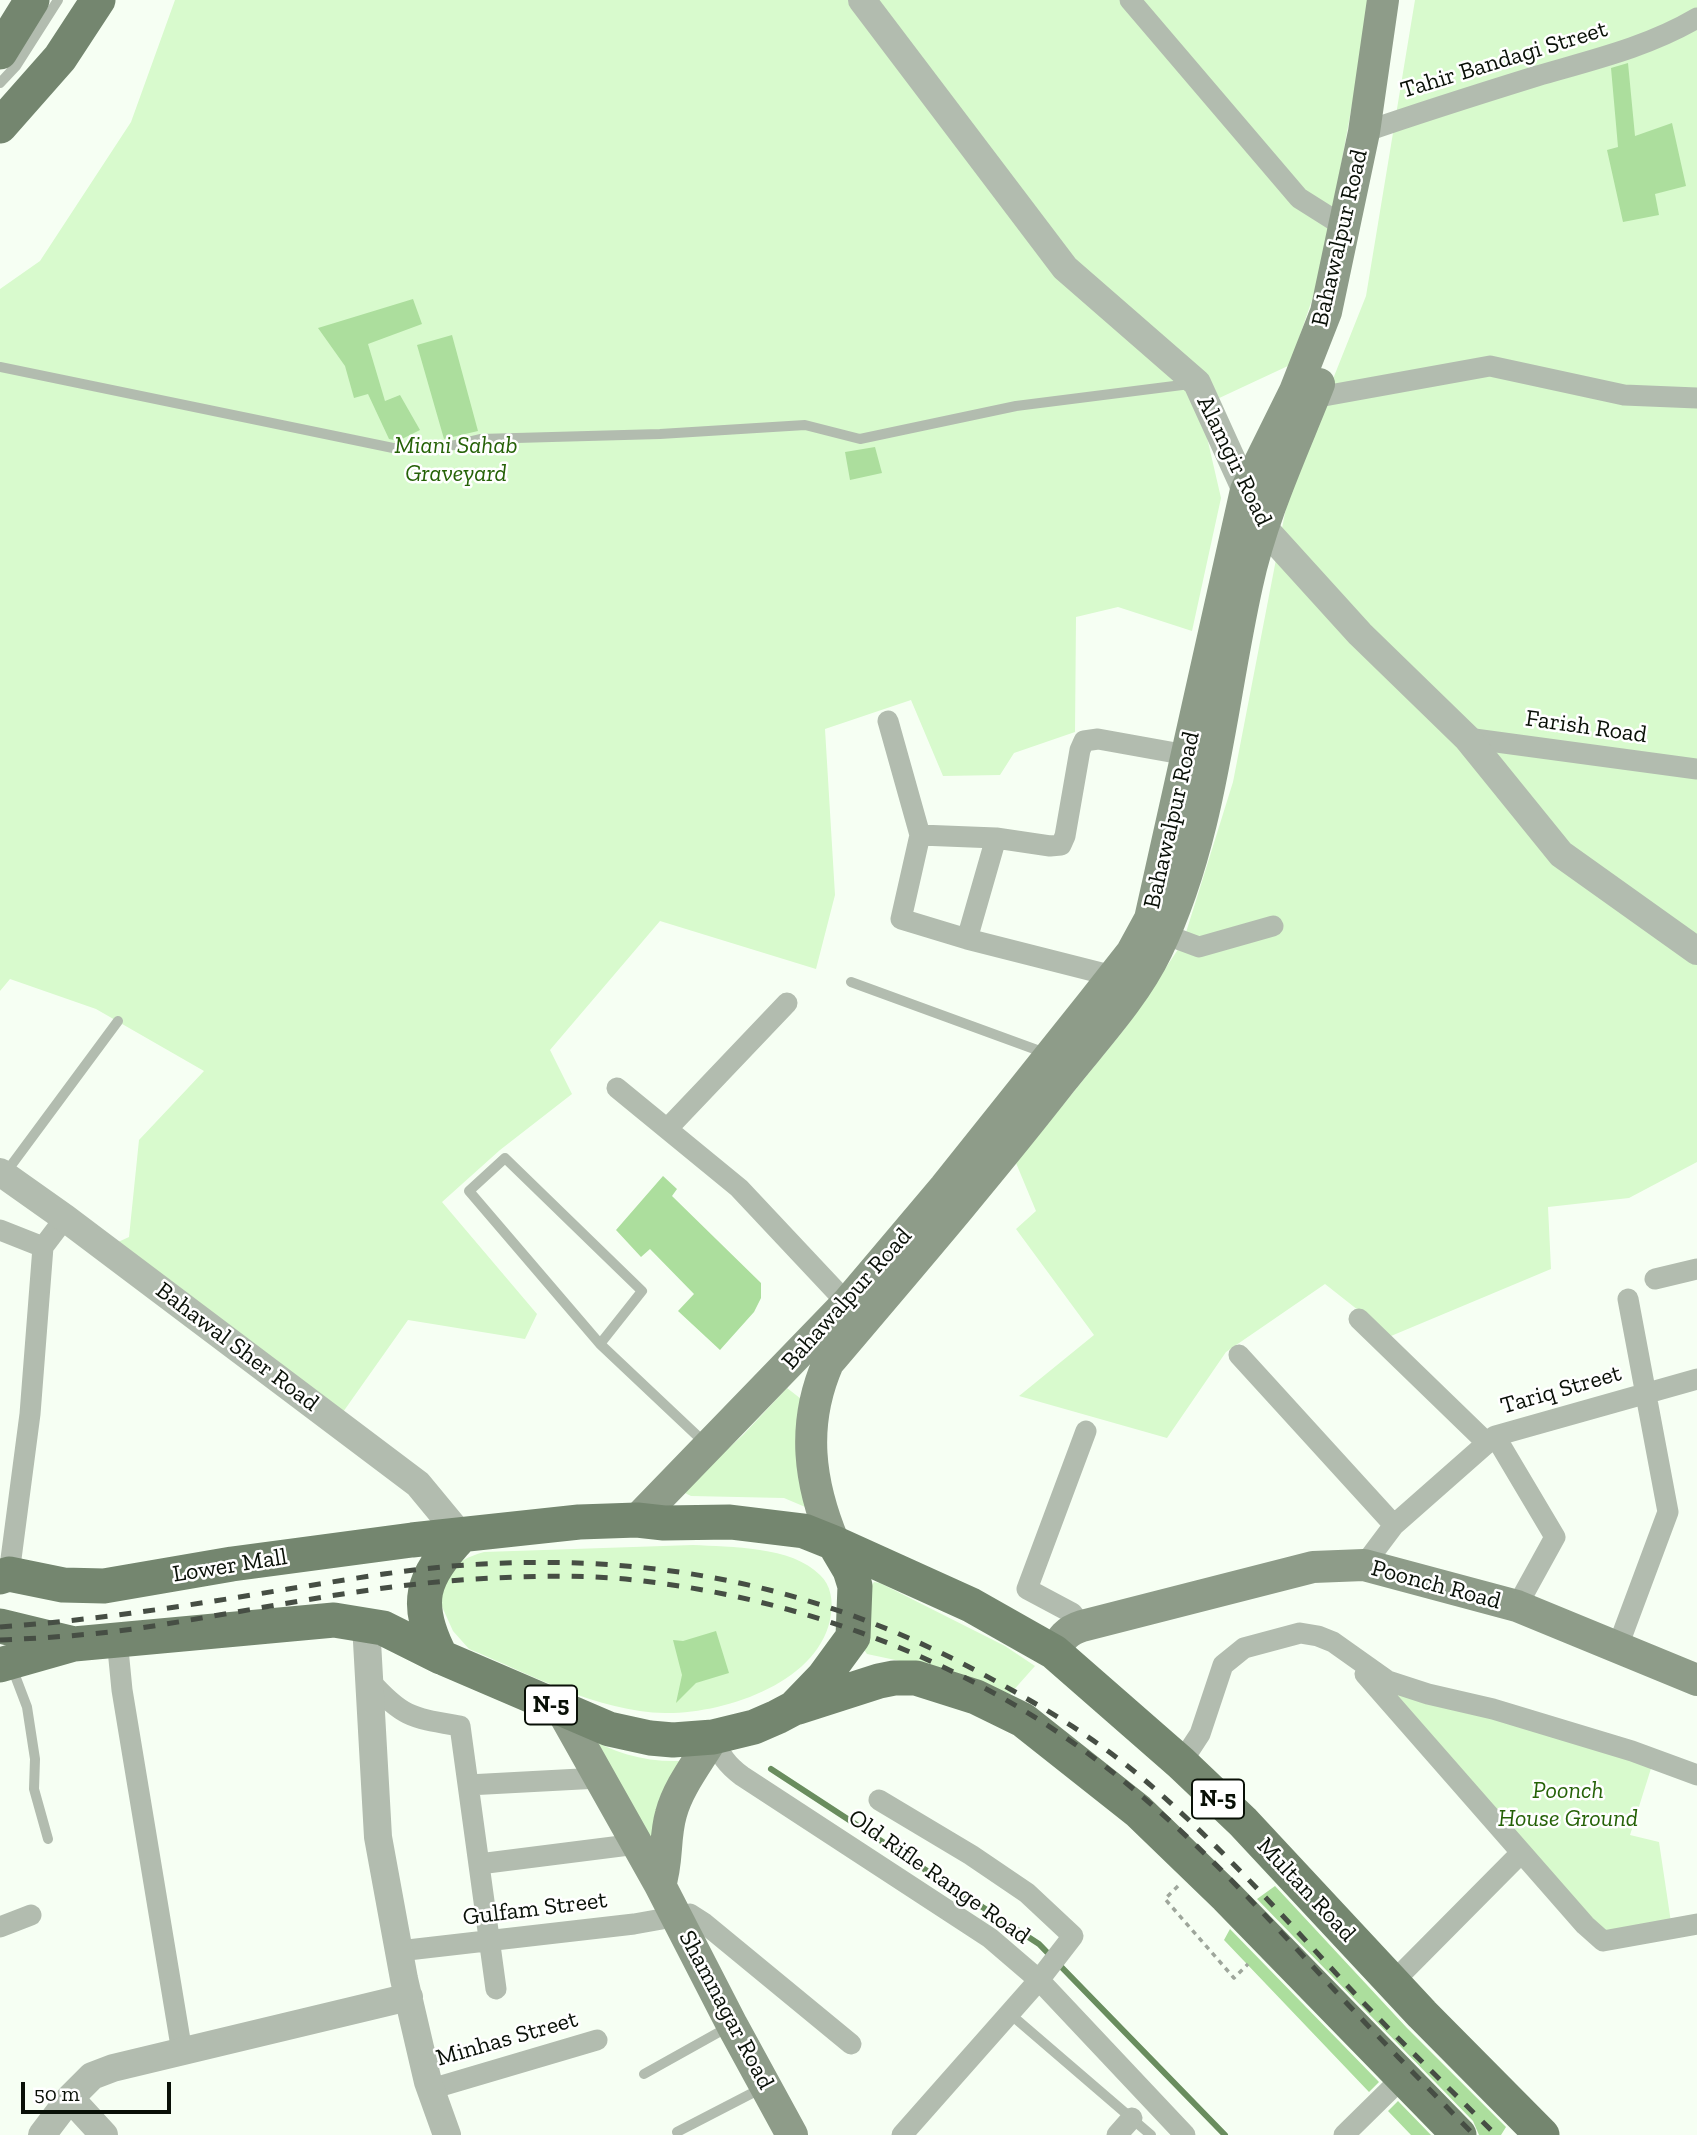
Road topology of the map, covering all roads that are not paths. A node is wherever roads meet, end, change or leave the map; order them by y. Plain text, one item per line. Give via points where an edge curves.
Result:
1 (33, 0) edge
2 (58, 0) edge
3 (97, 0) edge
4 (862, 0) edge
5 (1130, 0) edge
6 (1383, 0) edge
7 (1401, 0) edge
8 (1697, 18) edge
9 (0, 52) edge
10 (0, 83) edge
11 (0, 126) edge
12 (1373, 129) junction
13 (1345, 227) junction
14 (0, 367) edge
15 (1197, 383) junction
16 (1313, 398) junction
17 (1697, 398) edge
18 (1246, 490) junction
19 (1262, 526) junction
20 (888, 721) dead end
21 (1467, 738) junction
22 (1186, 755) junction
23 (1697, 769) edge
24 (920, 835) junction
25 (996, 838) junction
26 (1273, 926) dead end
27 (1164, 934) junction
28 (967, 939) junction
29 (1697, 951) edge
30 (1113, 976) junction
31 (851, 982) dead end
32 (787, 1003) dead end
33 (118, 1021) dead end
34 (1051, 1055) junction
35 (617, 1088) dead end
36 (667, 1129) junction
37 (2, 1173) edge
38 (65, 1218) junction
39 (0, 1230) edge
40 (43, 1247) junction
41 (1697, 1269) edge
42 (1655, 1279) dead end
43 (1628, 1299) dead end
44 (847, 1303) junction
45 (1359, 1319) dead end
46 (600, 1344) junction
47 (1239, 1354) dead end
48 (1697, 1379) edge
49 (1646, 1393) junction
50 (1086, 1431) dead end
51 (1491, 1439) junction
52 (708, 1446) junction
53 (637, 1520) junction
54 (1394, 1525) junction
55 (460, 1536) junction
56 (834, 1543) junction
57 (1364, 1565) junction
58 (3, 1575) edge
59 (1517, 1606) junction
60 (350, 1622) junction
61 (0, 1626) edge
62 (1082, 1626) junction
63 (117, 1639) junction
64 (74, 1644) junction
65 (1618, 1646) junction
66 (1054, 1652) junction
67 (1348, 1654) junction
68 (441, 1657) junction
69 (5, 1663) edge
70 (1696, 1677) edge
71 (370, 1681) junction
72 (794, 1708) junction
73 (561, 1709) junction
74 (713, 1737) junction
75 (1181, 1763) junction
76 (1697, 1775) edge
77 (599, 1778) junction
78 (468, 1785) junction
79 (879, 1800) dead end
80 (48, 1839) dead end
81 (637, 1844) junction
82 (1521, 1853) junction
83 (479, 1864) junction
84 (660, 1885) junction
85 (31, 1915) dead end
86 (676, 1916) junction
87 (1697, 1924) edge
88 (0, 1927) edge
89 (490, 1941) junction
90 (399, 1951) junction
91 (1042, 1976) junction
92 (1393, 1982) junction
93 (496, 1989) dead end
94 (409, 1997) junction
95 (1009, 2012) junction
96 (732, 2025) junction
97 (597, 2040) dead end
98 (851, 2044) dead end
99 (182, 2052) junction
100 (644, 2074) dead end
101 (1403, 2077) junction
102 (765, 2086) junction
103 (431, 2089) junction
104 (70, 2098) junction
105 (1132, 2118) junction
106 (677, 2132) dead end
107 (42, 2135) edge
108 (104, 2135) edge
109 (447, 2135) edge
110 (792, 2135) edge
111 (902, 2135) edge
112 (1117, 2135) edge
113 (1151, 2135) edge
114 (1185, 2135) edge
115 (1343, 2135) edge
116 (1459, 2135) edge
117 (1542, 2135) edge

1 - 9 main road
2 - 10 lane
3 - 11 main road via 60,58
4 - 15 street, Alamgir Road via 1065,268
5 - 13 street via 1299,198
6 - 12 main road, Bahawalpur Road
7 - 12 main road, Bahawalpur Road
8 - 12 street, Tahir Bandagi Street via 1637,46
12 - 13 main road, Bahawalpur Road
12 - 16 main road, Bahawalpur Road via 1345,316
13 - 18 main road, Bahawalpur Road via 1326,312 1295,391
14 - 15 lane via 393,448 446,447 481,439 805,425 860,439 1016,406
15 - 18 street, Alamgir Road
16 - 17 street via 1490,366 1624,395
16 - 19 main road, Bahawalpur Road
18 - 19 street, Alamgir Road
18 - 22 main road, Bahawalpur Road
19 - 21 street, Alamgir Road via 1360,634
19 - 27 main road, Bahawalpur Road via 1210,783
20 - 24 street
21 - 23 street, Farish Road
21 - 29 street, Alamgir Road via 1561,854
22 - 25 street via 1098,739 1084,741 1061,845
22 - 30 main road, Bahawalpur Road via 1150,919
24 - 25 street
24 - 28 street via 901,919
25 - 28 street
26 - 27 street via 1199,947
27 - 56 main road, Bahawalpur Road via 1128,998 974,1192 828,1363 816,1394 811,1465
28 - 30 street
30 - 34 main road, Bahawalpur Road
31 - 34 lane
32 - 36 street
33 - 37 lane
34 - 44 main road, Bahawalpur Road
35 - 36 street
36 - 44 street via 739,1188
37 - 38 street, Bahawal Sher Road
38 - 40 street
38 - 55 street, Bahawal Sher Road via 418,1484
39 - 40 street
40 - 58 street via 30,1414
41 - 42 street
43 - 49 street
44 - 52 main road, Bahawalpur Road
45 - 51 street
46 - 46 lane via 469,1191 505,1158 642,1291
46 - 52 lane
47 - 54 street
48 - 49 street, Tariq Street
49 - 51 street, Tariq Street
49 - 65 street via 1668,1512
50 - 62 street via 1027,1589 1072,1613
51 - 54 street, Tariq Street
51 - 59 street via 1555,1537
52 - 53 main road, Bahawalpur Road
53 - 55 main road, N-5
53 - 56 main road, N-5 via 783,1527
54 - 57 street, Tariq Street
55 - 58 main road, Lower Mall / N-5 via 232,1564 104,1586
55 - 68 main road via 439,1559 425,1590 428,1626
56 - 66 main road, Multan Road / N-5 via 971,1605
56 - 72 main road, N-5 via 855,1586 853,1637
57 - 59 main road, Poonch Road
57 - 62 main road, Poonch Road via 1313,1567
59 - 65 main road, Poonch Road
60 - 63 main road, N-5
60 - 68 main road, N-5 via 383,1628
60 - 71 street
61 - 64 main road
62 - 66 main road, Poonch Road via 1063,1635
63 - 64 main road, N-5
63 - 99 street
64 - 69 main road, N-5
65 - 70 main road, Poonch Road
66 - 75 main road, Multan Road / N-5
67 - 75 street via 1333,1642 1300,1633 1244,1648 1223,1665 1200,1734
67 - 76 street via 1388,1681 1505,1712
67 - 82 street
68 - 73 main road, N-5
69 - 80 lane via 27,1707 34,1788
71 - 78 street via 400,1712 460,1726
71 - 90 street via 378,1837
72 - 74 main road, N-5 via 754,1727
72 - 101 main road, N-5 via 879,1681 916,1678 976,1697 1023,1720 1138,1811
73 - 74 main road, N-5 via 629,1735 673,1740
73 - 77 main road, Shamnagar Road
74 - 84 main road via 671,1813 666,1870
74 - 91 street, Old Rifle Range Road via 728,1766
75 - 92 main road, Multan Road / N-5
77 - 78 street
77 - 81 main road, Shamnagar Road
78 - 83 street
79 - 91 street via 1027,1893 1073,1936
81 - 83 street
81 - 84 main road, Shamnagar Road
82 - 87 street via 1603,1941
82 - 92 street
83 - 89 street
84 - 86 main road, Shamnagar Road
85 - 88 street
86 - 89 street, Gulfam Street
86 - 96 main road, Shamnagar Road
86 - 98 street via 690,1914 704,1923
89 - 90 street, Gulfam Street
89 - 93 street
90 - 94 street
91 - 95 street
91 - 114 street, Old Rifle Range Road
92 - 117 main road, Multan Road / N-5
94 - 99 street
94 - 103 street
95 - 105 lane
95 - 111 street
96 - 100 lane
96 - 102 main road, Shamnagar Road
97 - 103 street, Minhas Street
99 - 104 street via 92,2076
101 - 115 street
101 - 116 main road, N-5
102 - 106 lane
102 - 110 main road, Shamnagar Road
103 - 109 street
104 - 107 street
104 - 108 street
105 - 112 street
105 - 113 lane

